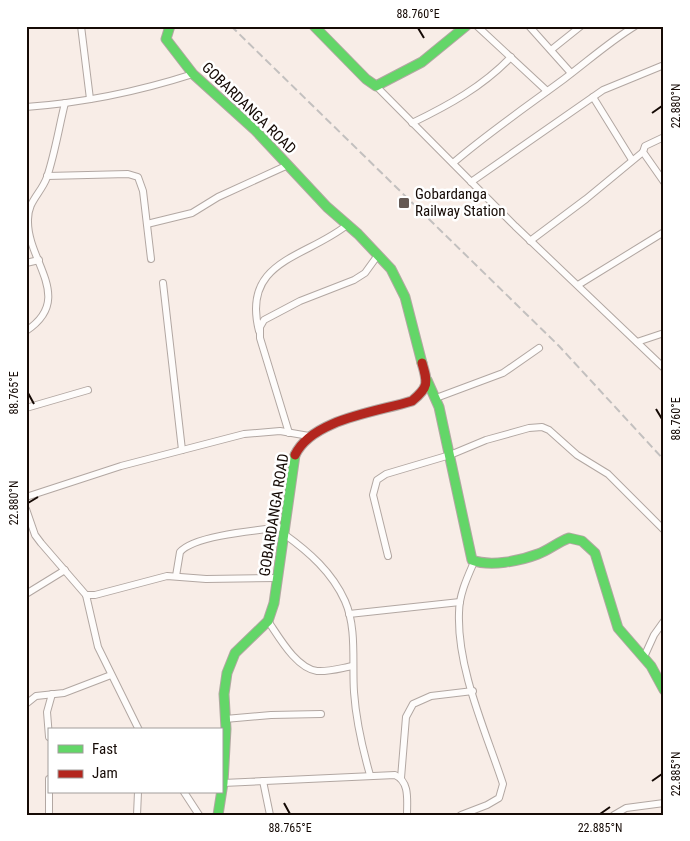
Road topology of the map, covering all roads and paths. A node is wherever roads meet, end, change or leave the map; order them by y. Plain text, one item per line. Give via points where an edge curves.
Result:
1 (80, 26) edge
2 (170, 26) edge
3 (314, 26) edge
4 (466, 26) edge
5 (477, 26) edge
6 (530, 26) edge
7 (581, 26) edge
8 (635, 26) edge
9 (550, 50) junction
10 (511, 57) junction
11 (664, 65) edge
12 (571, 73) junction
13 (194, 74) junction
14 (376, 86) junction
15 (547, 91) junction
16 (593, 97) junction
17 (90, 98) junction
18 (65, 103) junction
19 (26, 107) edge
20 (412, 123) junction
21 (664, 137) edge
22 (642, 152) junction
23 (632, 160) junction
24 (453, 164) junction
25 (288, 165) junction
26 (47, 176) junction
27 (471, 182) junction
28 (664, 182) edge
29 (146, 224) junction
30 (347, 225) junction
31 (664, 232) edge
32 (530, 241) junction
33 (378, 254) junction
34 (150, 259) dead end
35 (39, 260) junction
36 (26, 263) edge
37 (163, 283) dead end
38 (578, 285) junction
39 (26, 332) edge
40 (259, 332) junction
41 (664, 333) edge
42 (637, 342) junction
43 (539, 348) dead end
44 (664, 368) edge
45 (427, 380) junction
46 (88, 390) dead end
47 (436, 398) junction
48 (26, 408) edge
49 (289, 433) junction
50 (309, 436) junction
51 (182, 450) junction
52 (450, 455) junction
53 (26, 497) edge
54 (26, 509) edge
55 (284, 530) junction
56 (664, 530) edge
57 (388, 556) dead end
58 (474, 562) junction
59 (65, 570) junction
60 (176, 576) junction
61 (278, 578) junction
62 (26, 594) edge
63 (86, 596) junction
64 (460, 602) junction
65 (348, 614) junction
66 (268, 621) junction
67 (664, 621) edge
68 (644, 657) junction
69 (353, 666) junction
70 (111, 675) junction
71 (664, 690) edge
72 (473, 691) junction
73 (52, 694) junction
74 (26, 704) edge
75 (321, 714) dead end
76 (225, 719) junction
77 (48, 728) edge
78 (138, 728) edge
79 (370, 775) junction
80 (401, 778) junction
81 (263, 781) junction
82 (223, 782) junction
83 (222, 789) edge
84 (49, 794) edge
85 (138, 794) edge
86 (185, 794) edge
87 (221, 794) edge
88 (664, 803) edge
89 (49, 815) edge
90 (137, 815) edge
91 (199, 815) edge
92 (218, 815) edge
93 (270, 815) edge
94 (407, 815) edge
95 (462, 815) edge
96 (614, 815) edge

1 - 17 street
2 - 13 main road, GOBARDANGA ROAD via 166,39 168,44
3 - 14 main road
4 - 14 main road via 422,62
5 - 10 street
6 - 9 street
7 - 9 street
8 - 12 street via 602,47
9 - 12 street
10 - 15 street
10 - 20 street via 494,75 456,102
11 - 16 street via 626,79
12 - 15 street
13 - 17 street
13 - 25 main road, GOBARDANGA ROAD
14 - 20 street
15 - 24 street via 495,128
16 - 23 street
16 - 27 street
17 - 18 street
18 - 19 street
18 - 26 street
20 - 24 street
21 - 22 street via 645,146
22 - 23 street
22 - 28 street
23 - 32 street
24 - 27 street
25 - 29 street via 218,197 192,213
25 - 30 main road, GOBARDANGA ROAD
26 - 29 street via 134,175 142,186
26 - 35 street via 31,201 28,220
27 - 32 street
29 - 34 street
30 - 33 main road, GOBARDANGA ROAD
30 - 40 street via 283,262 265,278 256,298
31 - 38 street
32 - 38 street
33 - 40 street via 360,276 264,320
33 - 45 main road, GOBARDANGA ROAD via 400,284
35 - 36 street
35 - 39 street via 47,285 47,308 44,316
37 - 51 street
38 - 42 street
40 - 49 street
41 - 42 street
42 - 44 street
43 - 47 street via 503,373
45 - 47 main road, GOBARDANGA ROAD
45 - 50 main road via 423,392 412,401 353,418
46 - 48 street
47 - 52 main road, GOBARDANGA ROAD
49 - 50 street
49 - 51 street via 262,431
50 - 55 main road, GOBARDANGA ROAD via 294,457
51 - 53 street
52 - 56 street via 511,433 542,427 576,455 608,474
52 - 57 street via 377,480 373,495
52 - 58 main road, GOBARDANGA ROAD via 468,550
54 - 59 street via 35,534
55 - 60 street via 221,536 189,544 180,552
55 - 61 main road, GOBARDANGA ROAD
55 - 65 street via 322,566 340,592
58 - 64 street
58 - 68 main road via 529,556 569,538 582,541 598,559 618,628
59 - 62 street
59 - 63 street
60 - 61 street via 206,580
60 - 63 street
61 - 66 main road, GOBARDANGA ROAD
63 - 70 street via 98,647
64 - 65 street
64 - 72 street via 463,655
65 - 69 street
66 - 69 street via 294,656 310,669 324,671
66 - 76 main road, GOBARDANGA ROAD via 230,660 224,694
67 - 68 street
68 - 71 main road
69 - 79 street via 357,722
70 - 73 street via 76,689
70 - 78 street
72 - 80 street via 431,696 413,704 406,718
72 - 95 street via 503,784 499,798
73 - 74 street via 36,696
73 - 77 street via 47,712
75 - 76 street
76 - 82 main road, GOBARDANGA ROAD
79 - 80 street
79 - 81 street
80 - 94 street via 406,784
81 - 82 street
81 - 93 street
82 - 83 main road, GOBARDANGA ROAD
84 - 89 street
85 - 90 street
86 - 91 street
87 - 92 main road, GOBARDANGA ROAD
88 - 96 street via 626,808

